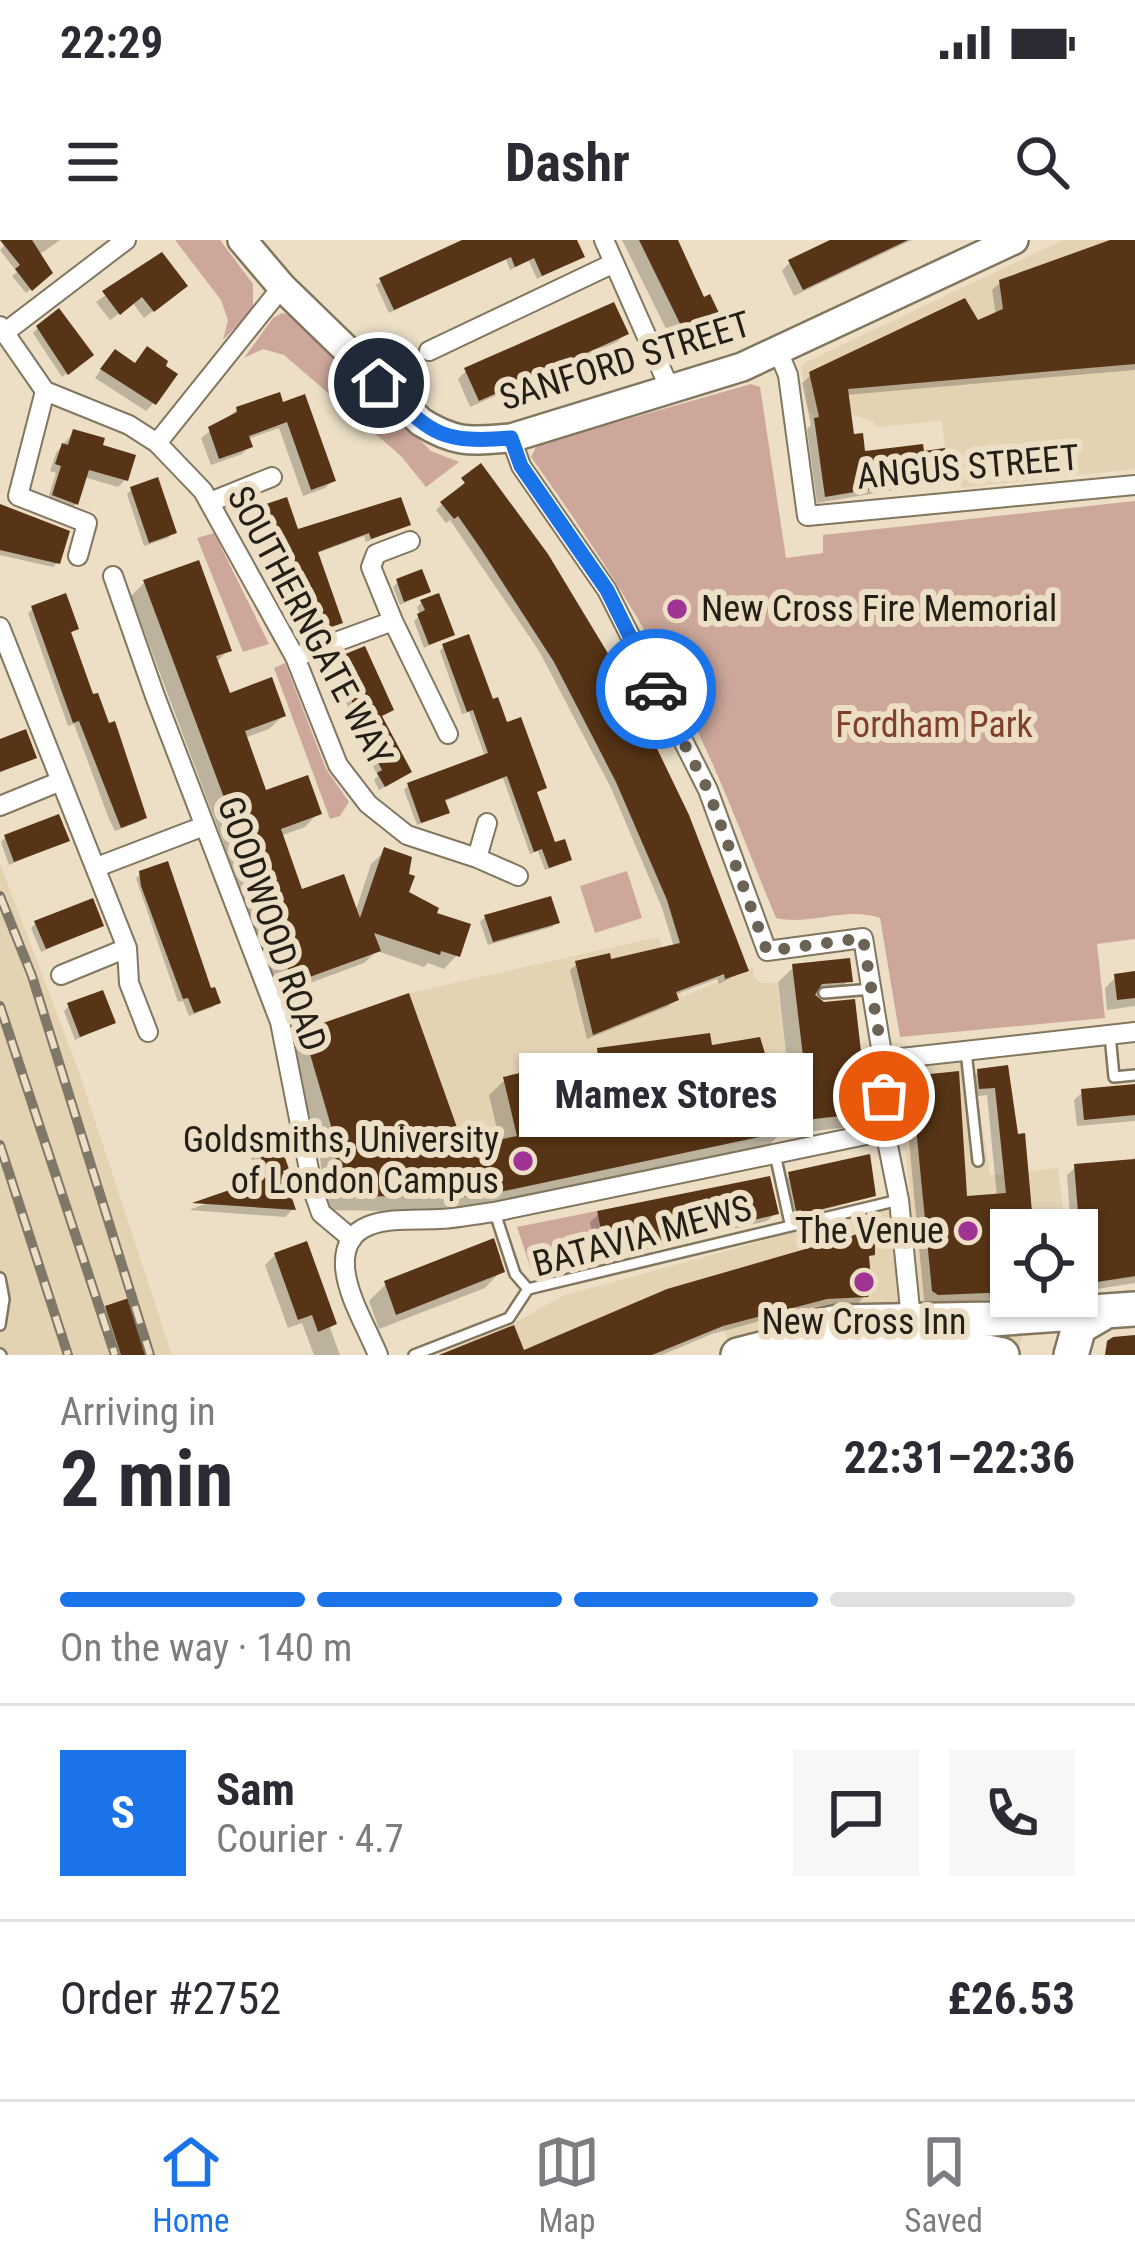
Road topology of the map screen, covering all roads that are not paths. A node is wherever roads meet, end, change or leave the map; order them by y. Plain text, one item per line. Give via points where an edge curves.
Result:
1 (126, 240) edge
2 (242, 240) edge
3 (604, 240) edge
4 (1014, 240) edge
5 (614, 263) junction
6 (282, 287) junction
7 (2, 329) edge
8 (429, 351) dead end
9 (783, 363) junction
10 (670, 389) junction
11 (45, 391) junction
12 (511, 438) junction
13 (157, 443) junction
14 (272, 477) dead end
15 (1135, 485) edge
16 (210, 502) junction
17 (410, 541) dead end
18 (78, 556) dead end
19 (113, 576) dead end
20 (394, 621) junction
21 (0, 627) edge
22 (295, 657) junction
23 (10, 678) edge
24 (448, 734) dead end
25 (61, 781) junction
26 (0, 806) edge
27 (487, 823) dead end
28 (204, 826) junction
29 (477, 858) junction
30 (97, 867) junction
31 (518, 876) dead end
32 (127, 948) junction
33 (62, 975) dead end
34 (872, 989) junction
35 (824, 993) dead end
36 (148, 1032) dead end
37 (1135, 1032) edge
38 (1110, 1035) junction
39 (966, 1051) junction
40 (883, 1060) junction
41 (1135, 1075) edge
42 (884, 1131) junction
43 (775, 1154) junction
44 (978, 1160) dead end
45 (899, 1200) junction
46 (494, 1212) junction
47 (790, 1223) junction
48 (352, 1239) junction
49 (0, 1278) edge
50 (528, 1289) junction
51 (1120, 1311) edge
52 (911, 1319) junction
53 (0, 1325) edge
54 (793, 1341) junction
55 (875, 1349) edge
56 (377, 1355) edge
57 (414, 1355) edge
58 (738, 1355) edge
59 (1002, 1355) edge
60 (1071, 1355) edge

1 - 7 street
2 - 6 main road, SANFORD STREET
3 - 5 street
4 - 9 main road, SANFORD STREET
5 - 8 street
5 - 10 street
6 - 12 main road, SANFORD STREET via 422,422 449,439
6 - 13 street
7 - 11 street
9 - 10 main road, SANFORD STREET
9 - 15 street, ANGUS STREET via 807,516
10 - 12 main road, SANFORD STREET
11 - 13 street, SOUTHERNGATE WAY
11 - 18 street via 18,496 87,523
12 - 34 street via 521,466 607,590 708,790 767,951 863,938
13 - 16 street, SOUTHERNGATE WAY
14 - 16 street
16 - 22 street, SOUTHERNGATE WAY
17 - 20 street via 376,554 371,567
19 - 28 street, GOODWOOD ROAD
20 - 22 street
20 - 24 street
21 - 23 street
22 - 29 street, SOUTHERNGATE WAY via 338,765 368,804 407,835
23 - 25 street
25 - 26 street
25 - 30 street
27 - 29 street
28 - 30 street
28 - 48 street, GOODWOOD ROAD via 280,1022 321,1213
29 - 31 street, SOUTHERNGATE WAY
30 - 32 street
32 - 33 street
32 - 36 street via 129,983
34 - 35 lane
34 - 40 street
37 - 38 street
38 - 39 street
38 - 41 lane via 1114,1077
39 - 40 street
39 - 44 lane
40 - 42 street
42 - 43 street
42 - 45 street
43 - 46 street
43 - 47 lane
45 - 47 lane, BATAVIA MEWS
45 - 52 street
46 - 48 street via 380,1220
46 - 50 lane
47 - 50 lane, BATAVIA MEWS
48 - 56 street via 347,1280
49 - 53 lane
50 - 57 lane, BATAVIA MEWS via 509,1318
51 - 52 highway
51 - 60 highway via 1079,1327
52 - 54 highway via 839,1322
54 - 55 highway
54 - 58 highway
55 - 59 highway via 932,1341

